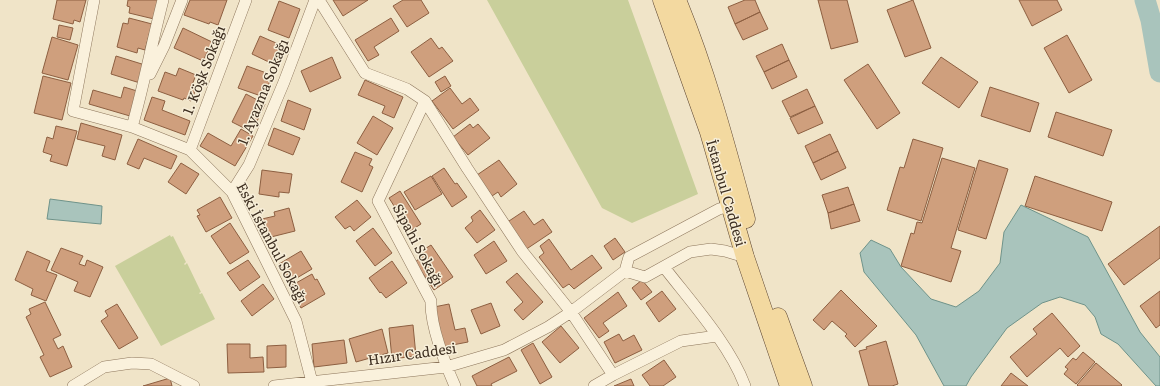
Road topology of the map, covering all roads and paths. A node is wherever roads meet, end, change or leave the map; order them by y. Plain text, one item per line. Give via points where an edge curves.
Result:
1 (94, 0) edge
2 (162, 0) edge
3 (182, 0) edge
4 (246, 0) edge
5 (315, 0) edge
6 (319, 0) edge
7 (662, 0) edge
8 (677, 0) edge
9 (143, 87) junction
10 (425, 101) junction
11 (132, 127) junction
12 (190, 150) junction
13 (232, 192) junction
14 (736, 204) junction
15 (745, 257) junction
16 (664, 267) junction
17 (625, 271) junction
18 (571, 312) junction
19 (717, 336) junction
20 (446, 367) junction
21 (613, 374) junction
22 (312, 382) junction
23 (73, 386) edge
24 (194, 386) edge
25 (274, 386) edge
26 (455, 386) edge
27 (594, 386) edge
28 (745, 386) edge
29 (789, 386) edge
30 (803, 386) edge

1 - 11 street, Eski İstanbul Sokağı via 73,111
2 - 9 street
3 - 9 street via 164,46
4 - 12 street, 1. Köşk Sokağı
5 - 13 street, 1. Ayazma Sokağı via 249,165
6 - 10 street via 365,73 407,88
7 - 14 main road, İstanbul Caddesi
8 - 14 main road, İstanbul Caddesi via 692,37
9 - 11 street
10 - 18 street via 522,251
10 - 20 street, Sipahi Sokağı via 378,201 431,301 430,312
11 - 12 street, Eski İstanbul Sokağı
12 - 13 street, Eski İstanbul Sokağı
13 - 22 street, Eski İstanbul Sokağı via 296,321
14 - 15 main road, İstanbul Caddesi
14 - 17 street, Hızır Caddesi via 719,209 629,258
14 - 30 main road, İstanbul Caddesi
15 - 16 street via 711,249 690,252
15 - 29 main road, İstanbul Caddesi
16 - 17 street via 645,277
16 - 19 street
17 - 18 street, Hızır Caddesi
18 - 20 street, Hızır Caddesi via 504,350
18 - 21 street
19 - 21 street via 680,341
19 - 28 street via 739,369
20 - 22 street, Hızır Caddesi
20 - 26 street, Sipahi Sokağı
21 - 27 street
22 - 25 street, Hızır Caddesi
23 - 24 street via 104,367 132,363 151,364

